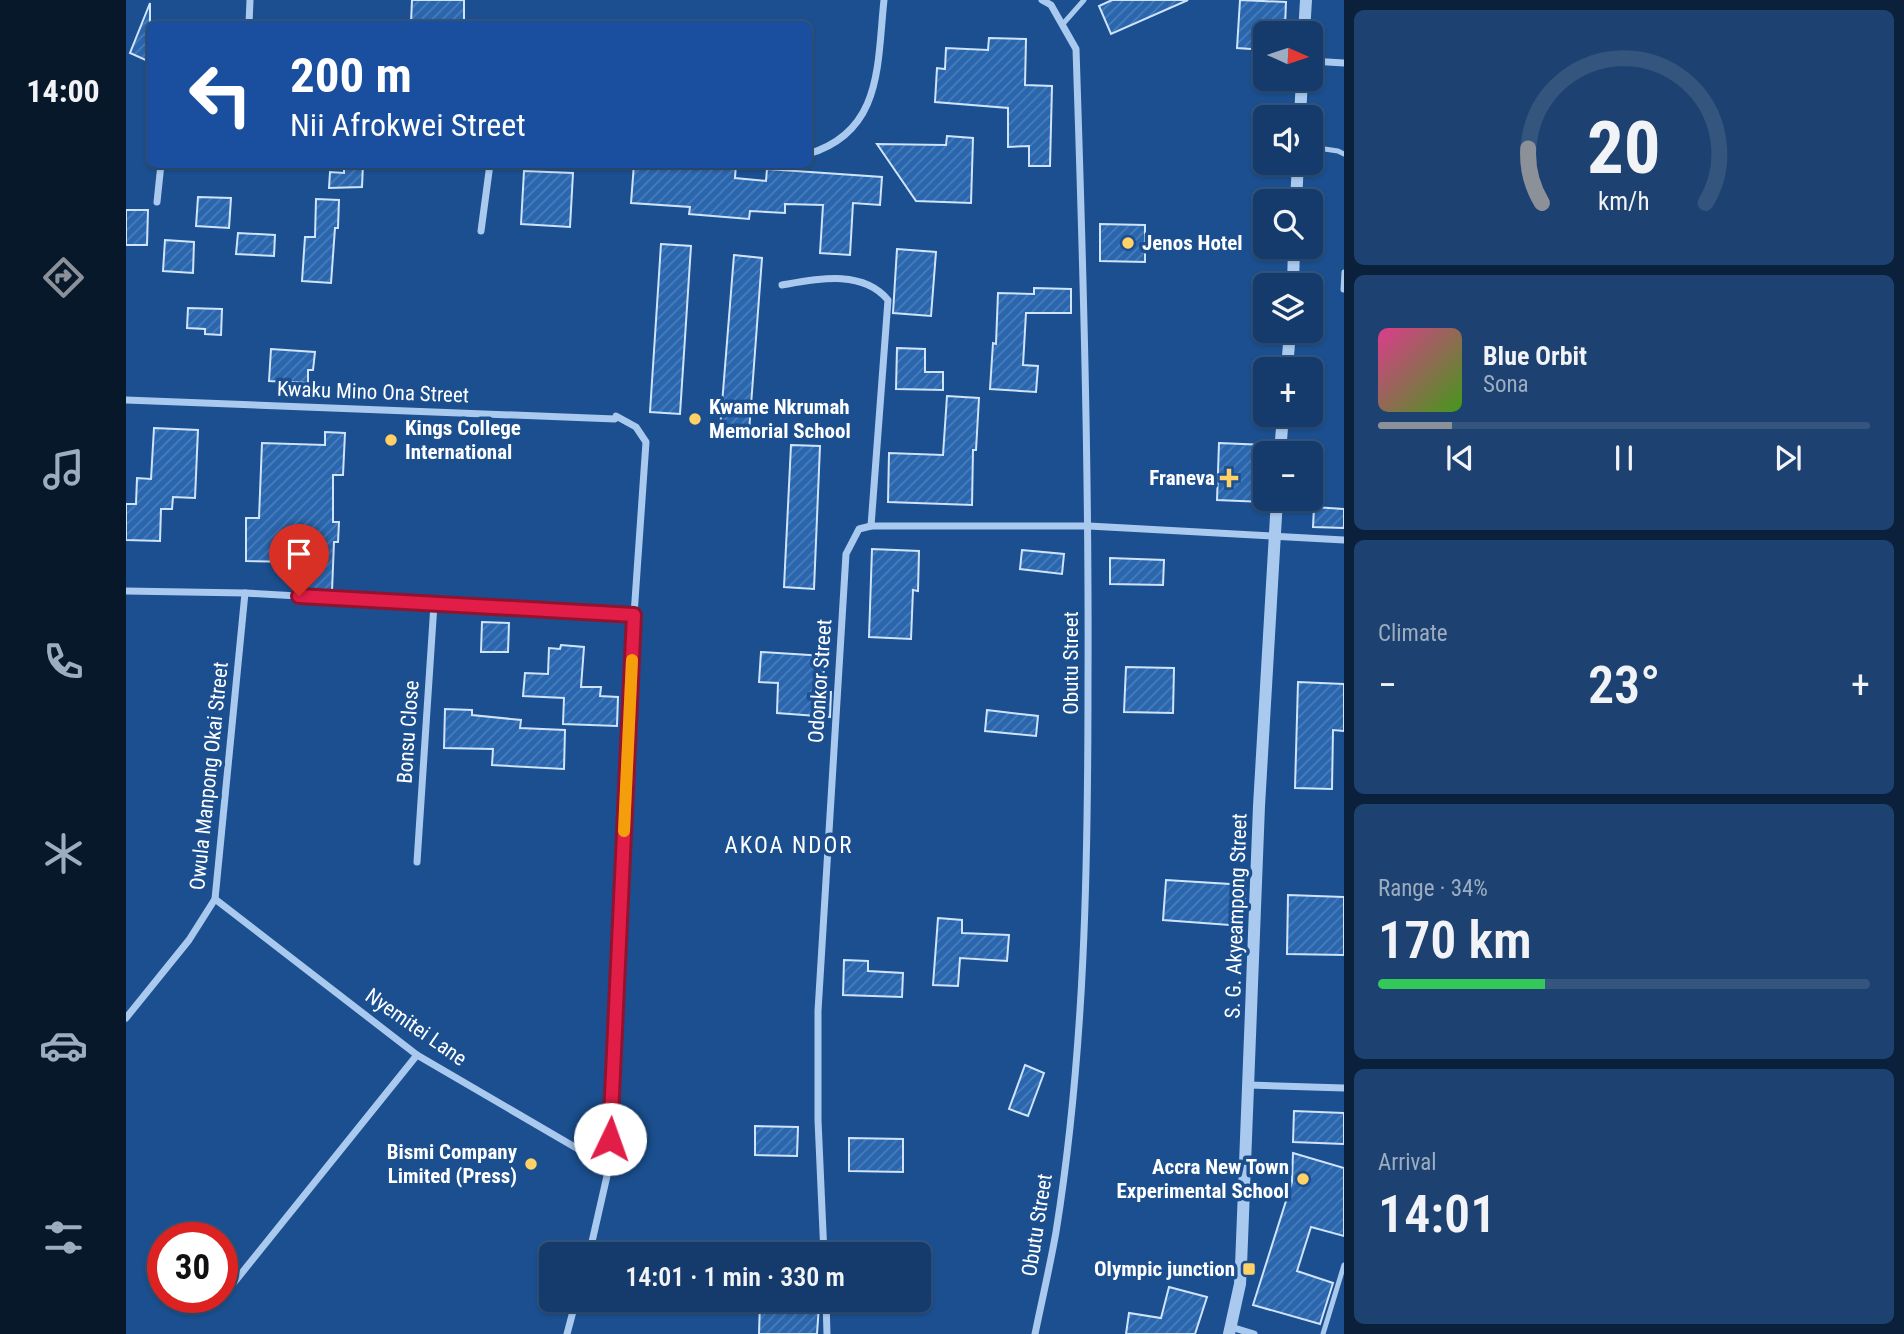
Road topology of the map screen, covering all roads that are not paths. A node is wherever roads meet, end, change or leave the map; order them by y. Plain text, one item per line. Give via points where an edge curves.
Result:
1 (250, 0) edge
2 (884, 0) edge
3 (1042, 0) edge
4 (1084, 0) edge
5 (1306, 0) edge
6 (249, 21) edge
7 (1305, 21) edge
8 (1062, 25) junction
9 (1323, 62) edge
10 (1344, 63) edge
11 (1323, 150) edge
12 (812, 153) edge
13 (1344, 154) edge
14 (161, 168) edge
15 (489, 168) edge
16 (157, 202) dead end
17 (481, 231) dead end
18 (1344, 272) edge
19 (782, 285) dead end
20 (1343, 290) edge
21 (126, 400) edge
22 (1276, 511) edge
23 (872, 526) junction
24 (1089, 526) junction
25 (1274, 537) junction
26 (1344, 540) edge
27 (126, 591) edge
28 (246, 593) junction
29 (434, 604) junction
30 (634, 615) junction
31 (417, 862) dead end
32 (215, 899) junction
33 (126, 1018) edge
34 (417, 1055) junction
35 (1249, 1085) junction
36 (1344, 1088) edge
37 (609, 1167) junction
38 (592, 1242) edge
39 (823, 1242) edge
40 (1344, 1265) edge
41 (238, 1278) edge
42 (573, 1312) edge
43 (826, 1312) edge
44 (1230, 1330) edge
45 (567, 1334) edge
46 (827, 1334) edge
47 (1035, 1334) edge
48 (1254, 1334) edge
49 (1323, 1334) edge

1 - 6 street
2 - 12 street via 871,97 847,135
3 - 8 street, Obutu Street via 1051,5
4 - 8 lane
5 - 7 street
8 - 24 street, Obutu Street via 1076,49
9 - 10 street
11 - 13 lane
14 - 16 street
15 - 17 street
18 - 20 lane
19 - 23 street via 842,277 881,292 888,300
21 - 30 street, Kwaku Mino Ona Street via 616,416 636,427 646,442
22 - 25 street, S. G. Akyeampong Street
23 - 24 street
23 - 39 street, Odonkor Street via 859,529 852,539 845,568 818,1011
24 - 25 street
24 - 47 street, Obutu Street via 1088,805 1080,1013 1056,1233
25 - 26 street
25 - 35 street, S. G. Akyeampong Street
27 - 28 street
28 - 29 street
28 - 32 street, Owula Manpong Okai Street
29 - 30 street
29 - 31 street, Bonsu Close
30 - 37 street
32 - 33 street, Owula Manpong Okai Street via 189,940
32 - 34 street, Nyemitei Lane
34 - 37 street, Nyemitei Lane
34 - 41 street
35 - 36 street
35 - 44 street, S. G. Akyeampong Street via 1241,1266
37 - 38 street
40 - 49 lane
42 - 45 street
43 - 46 street
44 - 48 street

